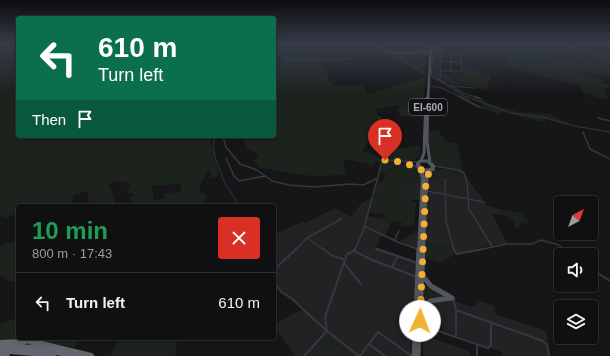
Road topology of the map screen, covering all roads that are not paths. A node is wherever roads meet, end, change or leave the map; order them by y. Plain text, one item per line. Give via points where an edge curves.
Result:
1 (428, 61) edge
2 (432, 61) edge
3 (442, 61) joint
4 (451, 62) junction
5 (461, 63) joint
6 (441, 71) junction
7 (451, 71) junction
8 (429, 75) junction
9 (440, 79) junction
10 (429, 86) junction
11 (451, 86) junction
12 (474, 88) dead end
13 (481, 99) dead end
14 (480, 108) dead end
15 (379, 117) dead end
16 (598, 118) dead end
17 (610, 121) edge
18 (583, 132) dead end
19 (224, 138) edge
20 (226, 158) dead end
21 (610, 159) edge
22 (383, 161) junction
23 (420, 161) junction
24 (403, 162) junction
25 (431, 164) junction
26 (419, 168) junction
27 (444, 168) junction
28 (431, 170) junction
29 (265, 176) junction
30 (376, 179) junction
31 (445, 180) dead end
32 (426, 190) junction
33 (445, 194) junction
34 (468, 199) junction
35 (484, 202) dead end
36 (341, 219) dead end
37 (364, 226) junction
38 (399, 230) dead end
39 (307, 238) junction
40 (394, 241) junction
41 (492, 246) junction
42 (375, 248) dead end
43 (563, 248) edge
44 (420, 250) junction
45 (354, 251) junction
46 (398, 256) junction
47 (345, 260) junction
48 (344, 263) junction
49 (419, 263) junction
50 (276, 268) dead end
51 (392, 268) junction
52 (598, 273) edge
53 (420, 276) junction
54 (610, 281) edge
55 (276, 284) edge
56 (361, 284) dead end
57 (438, 291) junction
58 (452, 298) junction
59 (436, 299) junction
60 (420, 310) junction
61 (456, 310) junction
62 (491, 322) junction
63 (418, 328) junction
64 (327, 331) junction
65 (456, 337) junction
66 (26, 342) junction
67 (0, 343) edge
68 (369, 344) junction
69 (476, 344) junction
70 (0, 346) edge
71 (0, 352) edge
72 (12, 352) edge
73 (29, 353) edge
74 (355, 355) edge
75 (53, 356) edge
76 (76, 356) edge
77 (91, 356) edge
78 (304, 356) edge
79 (360, 356) edge
80 (385, 356) edge
81 (413, 356) edge
82 (418, 356) edge
83 (477, 356) edge
84 (549, 356) edge

1 - 8 main road, EI-600
2 - 8 main road, EI-600
3 - 4 street
3 - 6 street
4 - 5 street
4 - 7 street
5 - 7 street via 462,71
6 - 7 street
6 - 9 street
8 - 9 street
8 - 10 main road, EI-600
8 - 23 main road, EI-600 via 424,153
9 - 11 street
10 - 14 street via 442,88
10 - 25 main road, EI-600 via 427,154
11 - 12 street
11 - 13 street
15 - 22 street via 386,149
16 - 17 street
18 - 21 street via 590,149
19 - 29 street via 226,147 240,164
20 - 29 street via 239,181
22 - 24 street
22 - 30 street
23 - 24 street
23 - 25 main road
23 - 26 main road, EI-600 via 417,164
24 - 26 street
25 - 27 street
25 - 28 main road, EI-600
26 - 28 main road
26 - 44 main road, EI-600 via 423,177
27 - 28 street
27 - 34 street via 464,173
28 - 32 main road, EI-600 via 426,178
29 - 30 street via 269,180 314,187 365,184
30 - 37 street
31 - 33 street
32 - 33 street
32 - 53 main road, EI-600
33 - 34 street
33 - 41 street via 446,221 455,252 457,254
34 - 35 street
34 - 41 street via 470,213
36 - 39 street
37 - 40 street
37 - 45 street
38 - 40 street
39 - 47 street via 333,256
39 - 50 street
40 - 44 street
41 - 43 street via 532,244 541,240
42 - 46 street
44 - 49 main road, EI-600
45 - 47 street via 348,254
45 - 51 street
46 - 49 street
46 - 51 street
47 - 48 street
48 - 56 street
48 - 64 street via 325,317
49 - 53 main road, EI-600
51 - 53 street
52 - 54 street
53 - 57 main road
53 - 60 main road, EI-600
53 - 63 main road, EI-600
55 - 64 street via 281,292
57 - 58 main road
57 - 59 main road via 439,296
58 - 59 main road
58 - 61 street
59 - 60 main road via 427,302
60 - 63 main road, EI-600
61 - 62 street
61 - 65 street
62 - 69 street via 490,347
62 - 84 street via 544,341
63 - 65 street
63 - 81 main road, EI-600
63 - 82 main road, EI-600
64 - 74 street
64 - 78 street
65 - 69 street
66 - 67 highway
66 - 72 street via 16,349 15,353
66 - 73 street via 31,346
66 - 77 highway
68 - 79 street
68 - 80 street
68 - 81 street via 378,332
69 - 83 street
70 - 72 highway
71 - 72 highway
72 - 73 highway, bridge
73 - 75 highway
73 - 76 highway
74 - 79 street

